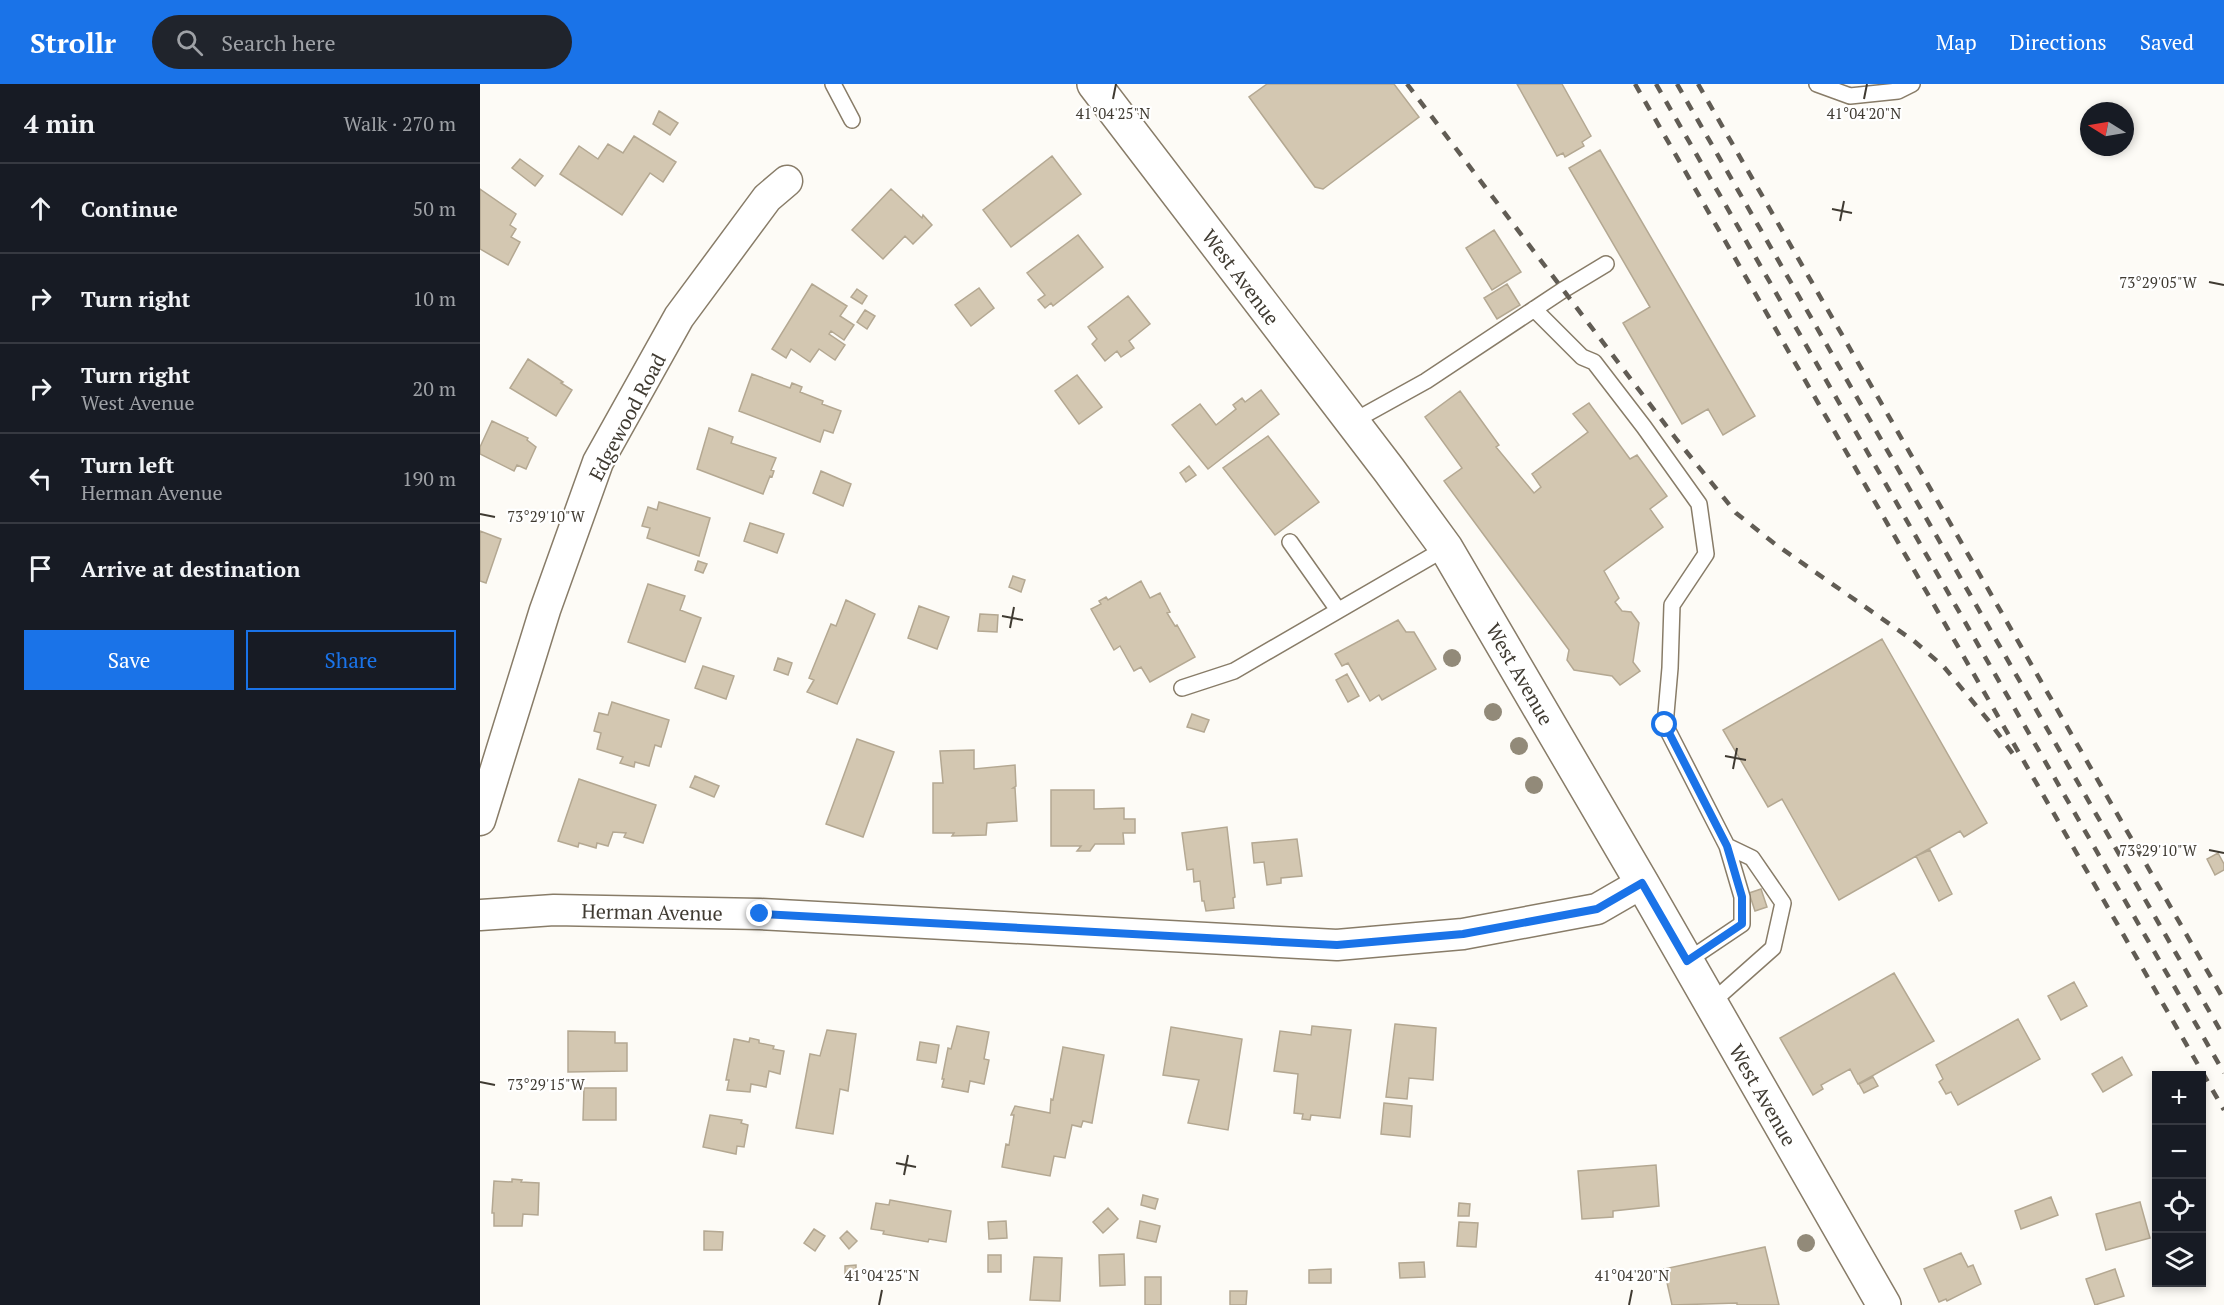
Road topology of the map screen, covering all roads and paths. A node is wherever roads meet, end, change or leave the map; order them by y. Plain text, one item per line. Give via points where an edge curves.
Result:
1 (833, 84) edge
2 (1094, 84) edge
3 (1817, 84) edge
4 (1912, 84) edge
5 (852, 120) dead end
6 (787, 181) dead end
7 (1606, 264) dead end
8 (1534, 309) junction
9 (1352, 422) junction
10 (1290, 542) dead end
11 (1446, 548) junction
12 (1338, 610) junction
13 (1182, 688) dead end
14 (480, 820) edge
15 (1727, 846) junction
16 (1642, 883) junction
17 (480, 915) edge
18 (1687, 961) junction
19 (1711, 1003) junction
20 (1884, 1305) edge

1 - 5 lane
2 - 9 main road, West Avenue
3 - 4 lane via 1850,96 1898,91
6 - 14 street, Edgewood Road via 767,198 680,318 598,462 545,610
7 - 8 lane
8 - 9 lane via 1426,381
8 - 15 lane via 1582,357 1594,362 1699,504 1706,554 1672,605 1665,725
9 - 11 main road, West Avenue
10 - 12 lane
11 - 12 lane
11 - 16 main road, West Avenue
12 - 13 lane via 1234,671
15 - 18 lane via 1742,897 1742,924
15 - 19 lane via 1752,858 1783,903 1773,948
16 - 17 street, Herman Avenue via 1597,909 1463,934 1337,945 760,914 554,910
16 - 18 main road, West Avenue
18 - 19 main road, West Avenue
19 - 20 main road, West Avenue

